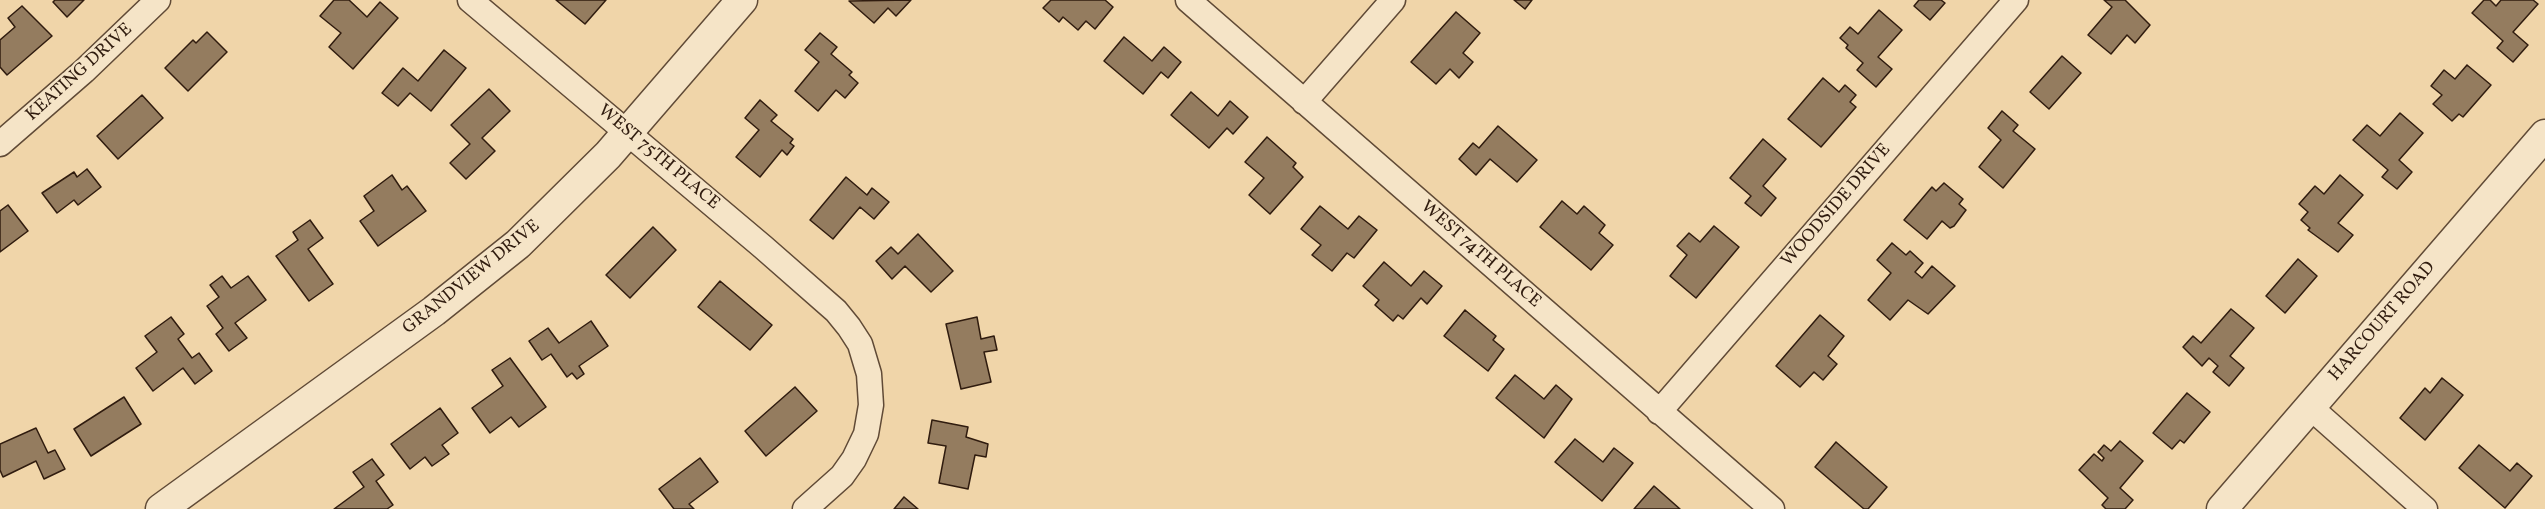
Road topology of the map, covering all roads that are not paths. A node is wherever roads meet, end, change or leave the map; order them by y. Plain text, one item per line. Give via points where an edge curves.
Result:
1 (158, 0) edge
2 (470, 0) edge
3 (742, 0) edge
4 (1188, 0) edge
5 (1393, 0) edge
6 (2016, 0) edge
7 (1304, 102) junction
8 (628, 133) junction
9 (2545, 135) edge
10 (0, 144) edge
11 (2310, 407) junction
12 (1659, 412) junction
13 (161, 509) edge
14 (805, 509) edge
15 (1772, 509) edge
16 (2222, 509) edge
17 (2426, 509) edge

1 - 10 street, KEATING DRIVE via 62,92
2 - 8 street, WEST 75TH PLACE
3 - 8 street, GRANDVIEW DRIVE
4 - 7 street, WEST 74TH PLACE
5 - 7 street
6 - 12 street, WOODSIDE DRIVE
7 - 12 street, WEST 74TH PLACE
8 - 13 street, GRANDVIEW DRIVE via 574,191 481,276
8 - 14 street, WEST 75TH PLACE via 843,319 860,344 871,394 868,425 849,467
9 - 11 street, HARCOURT ROAD
11 - 16 street, HARCOURT ROAD
11 - 17 street
12 - 15 street, WEST 74TH PLACE

